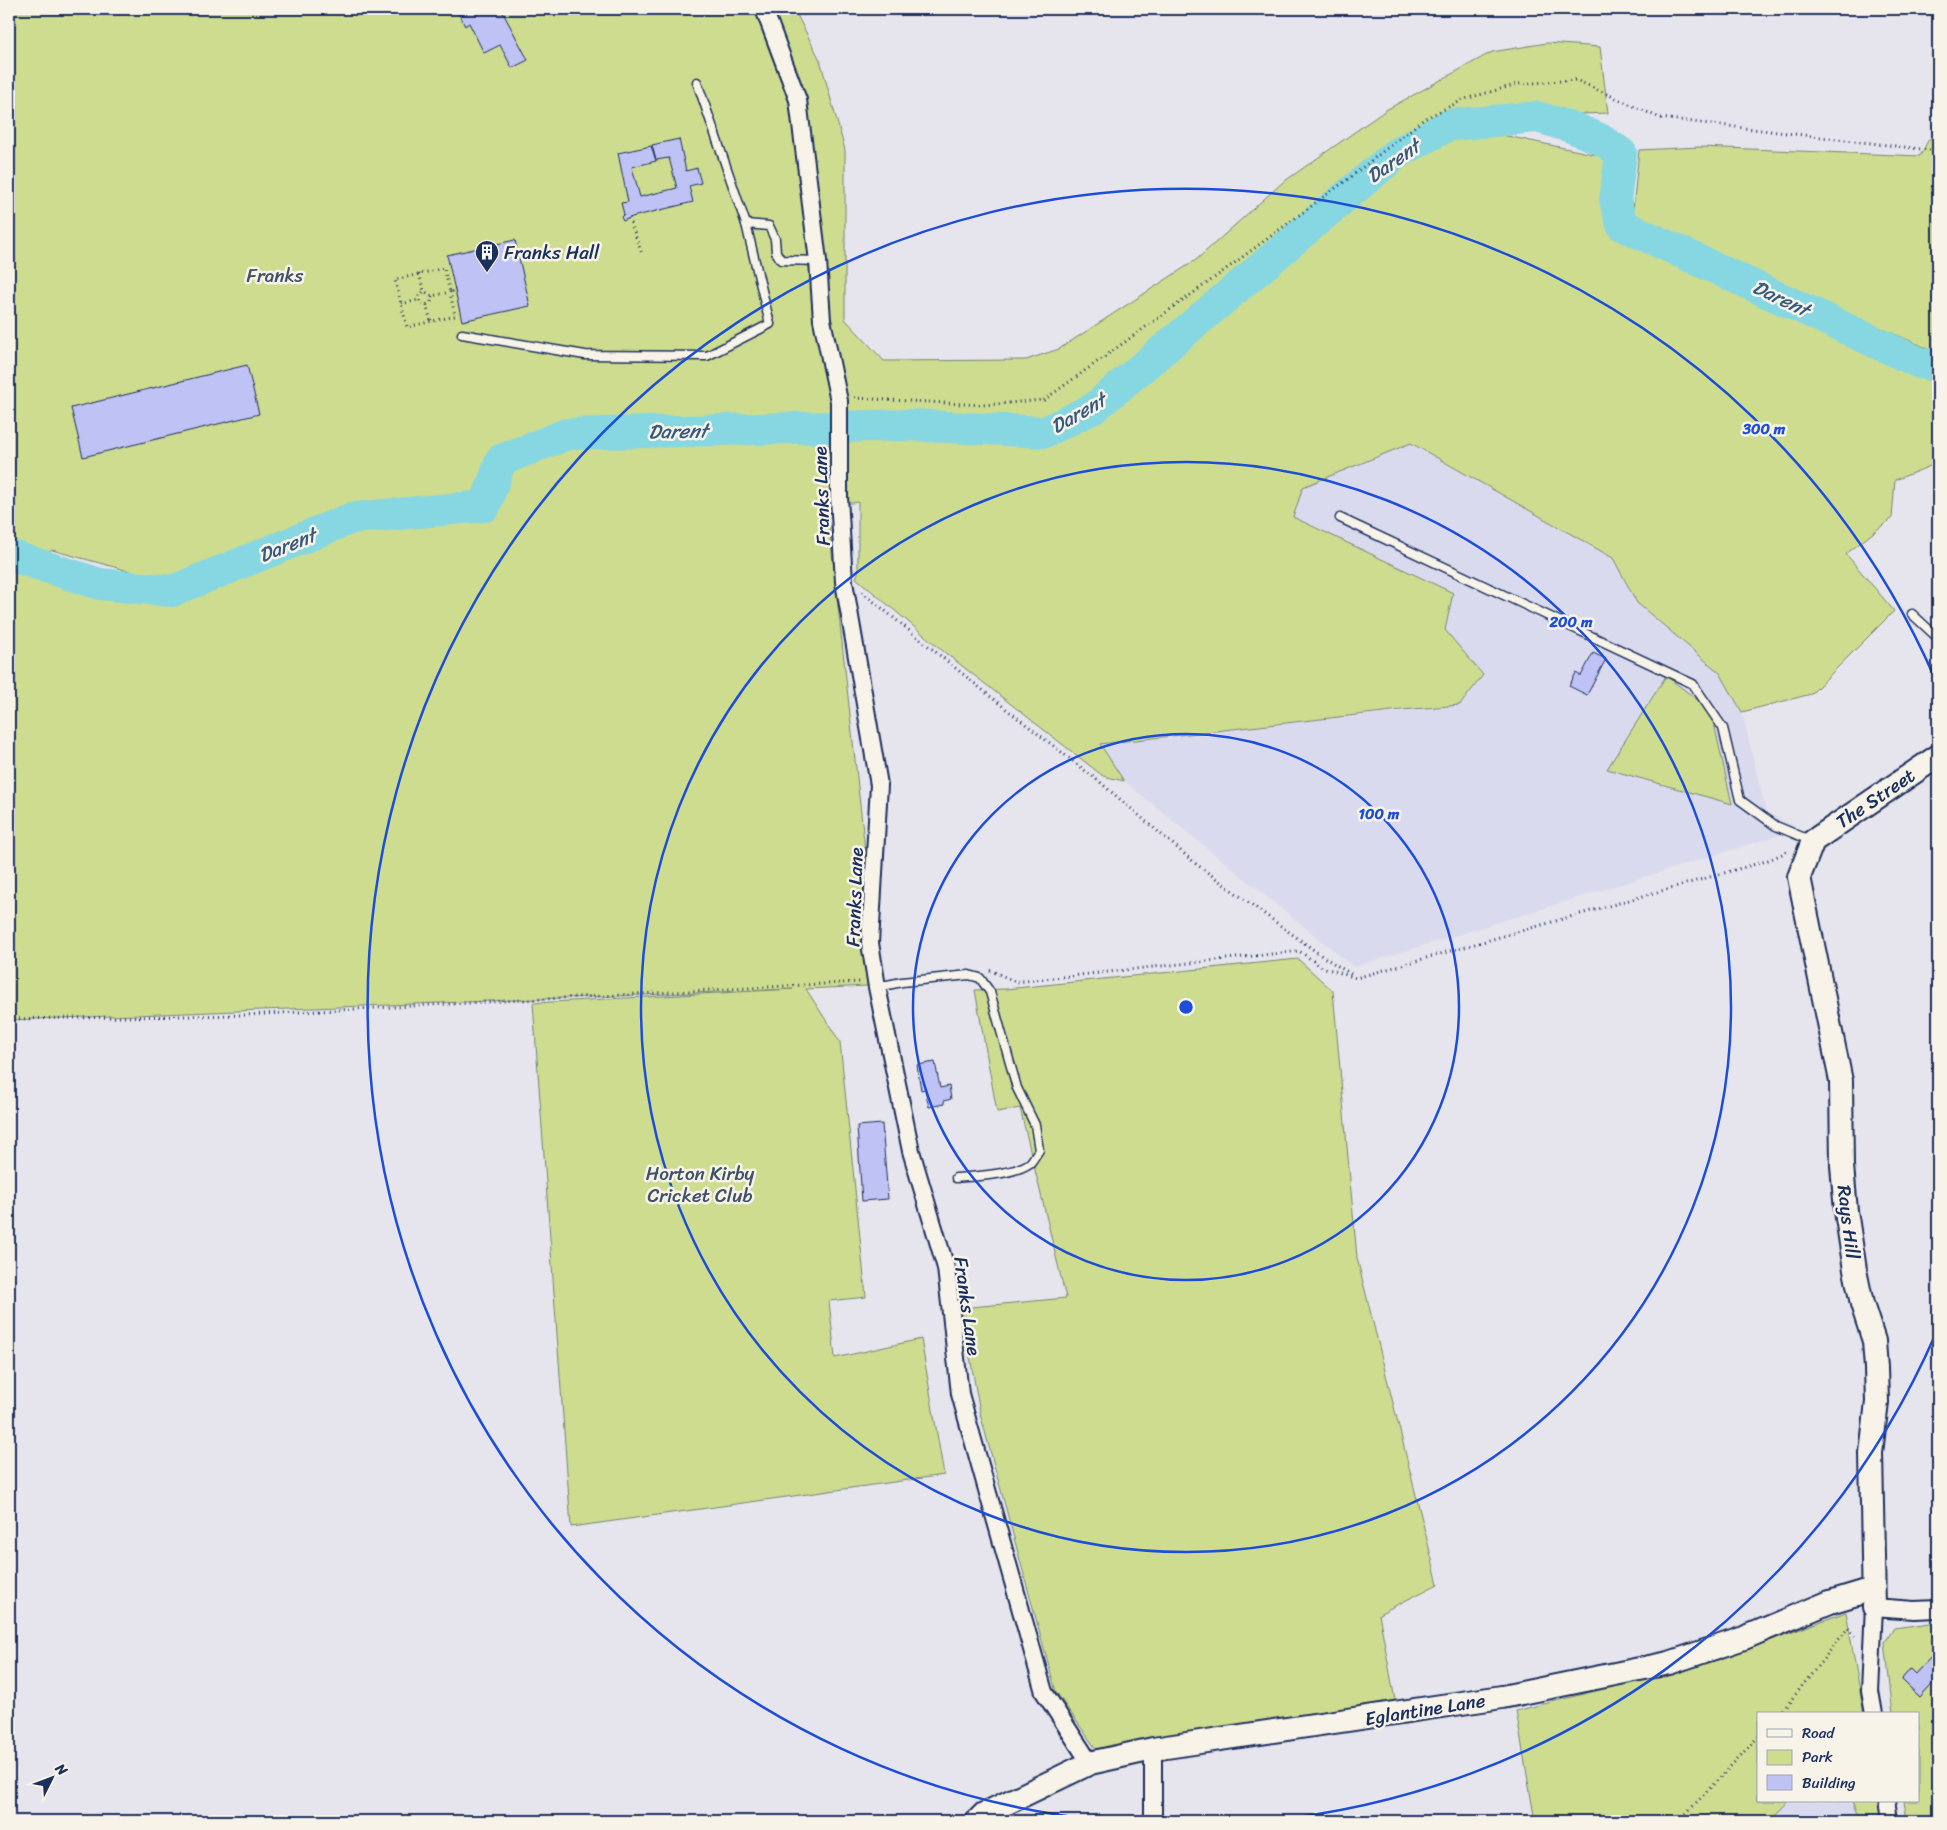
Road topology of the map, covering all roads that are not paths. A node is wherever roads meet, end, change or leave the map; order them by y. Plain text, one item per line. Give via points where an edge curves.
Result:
1 (764, 9) edge
2 (697, 82) dead end
3 (746, 224) junction
4 (818, 261) junction
5 (462, 334) dead end
6 (1340, 518) dead end
7 (1912, 614) dead end
8 (1938, 638) edge
9 (1938, 756) edge
10 (1813, 841) junction
11 (877, 984) junction
12 (956, 1178) dead end
13 (1874, 1598) junction
14 (1938, 1609) edge
15 (1874, 1712) edge
16 (1153, 1749) junction
17 (1090, 1763) junction
18 (1887, 1802) edge
19 (977, 1821) edge
20 (1153, 1821) edge
21 (1890, 1821) edge

1 - 4 street, Franks Lane via 798,100
2 - 3 lane
3 - 4 lane via 768,226 776,239 776,252 781,260
3 - 5 lane via 770,324 707,356 585,355
4 - 11 street, Franks Lane via 822,320 839,401 839,497 844,582 879,785 870,943
6 - 10 lane via 1693,684 1723,728 1740,800 1776,826
7 - 8 lane
9 - 10 street, The Street
10 - 13 street, Rays Hill via 1800,877 1841,1081 1846,1211 1862,1304 1874,1341 1877,1402 1871,1454
11 - 12 lane via 969,975 980,978 990,992 1017,1088 1035,1125 1039,1150 1030,1162 1016,1169
11 - 17 street, Franks Lane via 911,1151 946,1268 960,1394 1044,1692
13 - 14 street via 1914,1610
13 - 15 street via 1870,1691
13 - 16 street, Eglantine Lane via 1830,1602 1744,1638 1669,1663 1502,1697
16 - 17 street, Eglantine Lane
16 - 20 street
17 - 19 street, Eglantine Lane via 984,1814
18 - 21 street

